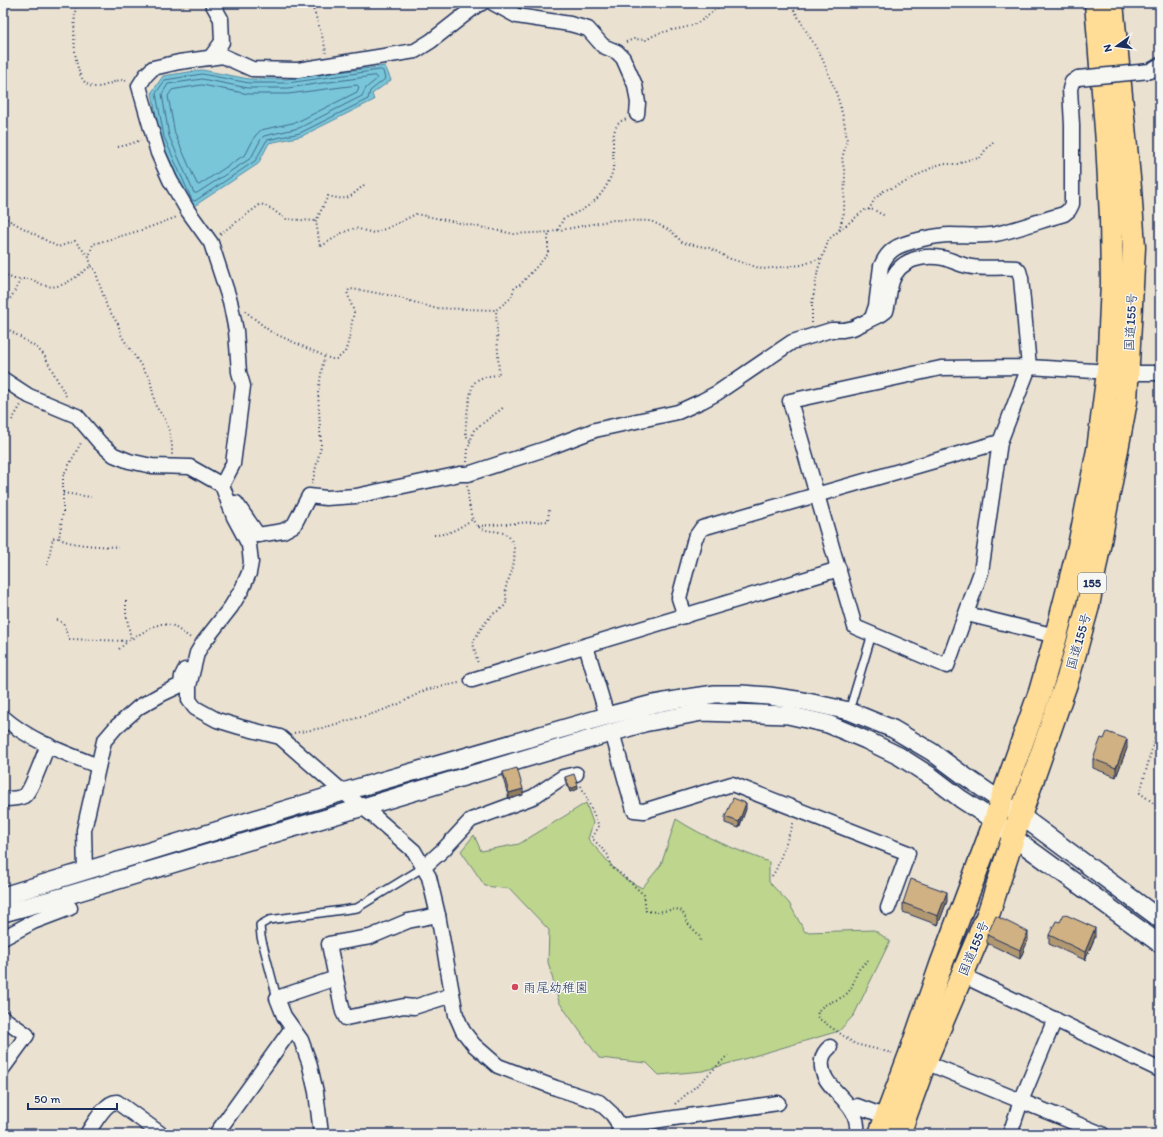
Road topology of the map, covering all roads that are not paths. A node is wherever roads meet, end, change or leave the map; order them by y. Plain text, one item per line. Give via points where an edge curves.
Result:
1 (212, 3) edge
2 (482, 3) edge
3 (493, 3) edge
4 (1096, 3) edge
5 (1112, 3) edge
6 (210, 58) junction
7 (1155, 68) edge
8 (637, 114) road end
9 (872, 318) junction
10 (1029, 367) junction
11 (1118, 372) junction
12 (1160, 373) edge
13 (3, 379) edge
14 (1000, 442) junction
15 (222, 485) junction
16 (818, 495) junction
17 (229, 504) junction
18 (839, 569) junction
19 (967, 614) junction
20 (685, 616) junction
21 (872, 634) junction
22 (1056, 636) junction
23 (200, 642) junction
24 (586, 646) junction
25 (477, 679) road end
26 (849, 712) junction
27 (607, 716) junction
28 (3, 717) edge
29 (612, 732) junction
30 (48, 745) junction
31 (98, 766) junction
32 (576, 774) edge
33 (343, 792) junction
34 (3, 799) edge
35 (363, 807) junction
36 (998, 811) junction
37 (1020, 816) junction
38 (1013, 837) junction
39 (424, 867) junction
40 (85, 872) junction
41 (3, 896) edge
42 (70, 908) dead end
43 (888, 908) dead end
44 (3, 913) edge
45 (438, 915) junction
46 (1160, 919) edge
47 (3, 938) edge
48 (1160, 944) edge
49 (962, 975) junction
50 (336, 978) junction
51 (452, 995) junction
52 (277, 998) junction
53 (3, 1018) edge
54 (1055, 1019) junction
55 (292, 1028) junction
56 (830, 1047) dead end
57 (917, 1059) junction
58 (3, 1068) edge
59 (1160, 1070) edge
60 (1022, 1101) junction
61 (778, 1102) dead end
62 (852, 1110) junction
63 (889, 1128) edge
64 (620, 1130) edge
65 (87, 1134) edge
66 (161, 1134) edge
67 (216, 1134) edge
68 (321, 1134) edge
69 (857, 1134) edge
70 (1010, 1134) edge
71 (1102, 1134) edge

1 - 6 street via 221,19 222,42
2 - 6 street via 415,51 298,70 252,69 223,56
3 - 8 street via 517,16 584,27 603,46 617,52 623,58 635,85
4 - 11 highway, 国道155号 / 155 via 1107,142
5 - 11 highway, 国道155号 / 155 via 1134,247
6 - 15 street via 153,68 139,86 158,153 170,180 210,241 230,301 243,386 232,464
7 - 9 street, bridge via 1078,78 1072,82 1070,210 996,234 940,236 895,248 881,266
9 - 10 street via 886,311 895,275 899,268 912,260 934,257 975,268 1016,268 1021,278
9 - 17 street via 853,328 831,330 783,346 717,393 678,412 595,430 468,474 356,496 309,496 294,525 283,531 258,535 236,503
10 - 11 street
10 - 14 street
10 - 16 street via 941,368 790,401
11 - 12 street
11 - 22 highway, 国道155号 / 155
11 - 37 highway, 国道155号 / 155 via 1126,401 1088,606 1068,678
13 - 15 street via 27,394 76,416 114,455 152,466 190,467
14 - 16 street
14 - 19 street via 981,572
15 - 17 street
16 - 18 street
16 - 20 street via 702,528 695,538 679,598
17 - 23 street via 249,546 249,573 235,601 219,624
18 - 20 street
18 - 21 street via 855,627
19 - 21 street via 947,666
19 - 22 street
20 - 24 street
21 - 26 lane
22 - 36 highway, 国道155号 / 155 via 1040,692
23 - 31 street via 182,676 181,686 150,701 116,727 104,741
23 - 33 street via 189,686 189,700 195,708 217,720 280,736
24 - 25 street
24 - 27 street
26 - 27 street via 769,696 715,694 653,704
26 - 36 street via 894,729 932,752 963,775
27 - 33 street
28 - 30 street
29 - 35 street
29 - 36 street via 702,712 788,716 828,724 899,756 961,799
29 - 43 street via 634,810 644,811 732,784 908,853
30 - 31 street
30 - 34 street via 26,795
31 - 40 street via 84,830
32 - 39 street via 563,777 533,797 471,820
33 - 35 street
33 - 40 street
35 - 39 street via 414,851
35 - 44 street
36 - 37 street
36 - 38 street
36 - 57 highway, 国道155号 / 155 via 941,965
37 - 38 highway, 国道155号 / 155
37 - 46 street
38 - 48 street
38 - 49 highway, 国道155号 / 155 via 989,912
39 - 45 street
39 - 52 lane via 357,908 269,920 260,925
40 - 41 street
42 - 47 street
45 - 50 street via 408,920 370,937 329,944
45 - 51 street
49 - 54 street
49 - 57 highway, 国道155号 / 155
50 - 51 street via 346,1018 404,1006 414,1007
50 - 52 street
51 - 64 street via 456,1015 463,1031 486,1057 498,1066 518,1074 599,1102 612,1114
52 - 55 street
53 - 58 street via 27,1035
54 - 59 street
54 - 60 street
55 - 67 street
55 - 68 street via 311,1067
56 - 62 street via 823,1054 822,1072
57 - 60 street
57 - 63 highway, 国道155号 / 155
60 - 70 street
60 - 71 street
61 - 64 street via 662,1120
62 - 63 street via 857,1106
62 - 69 street
65 - 66 street via 113,1101

